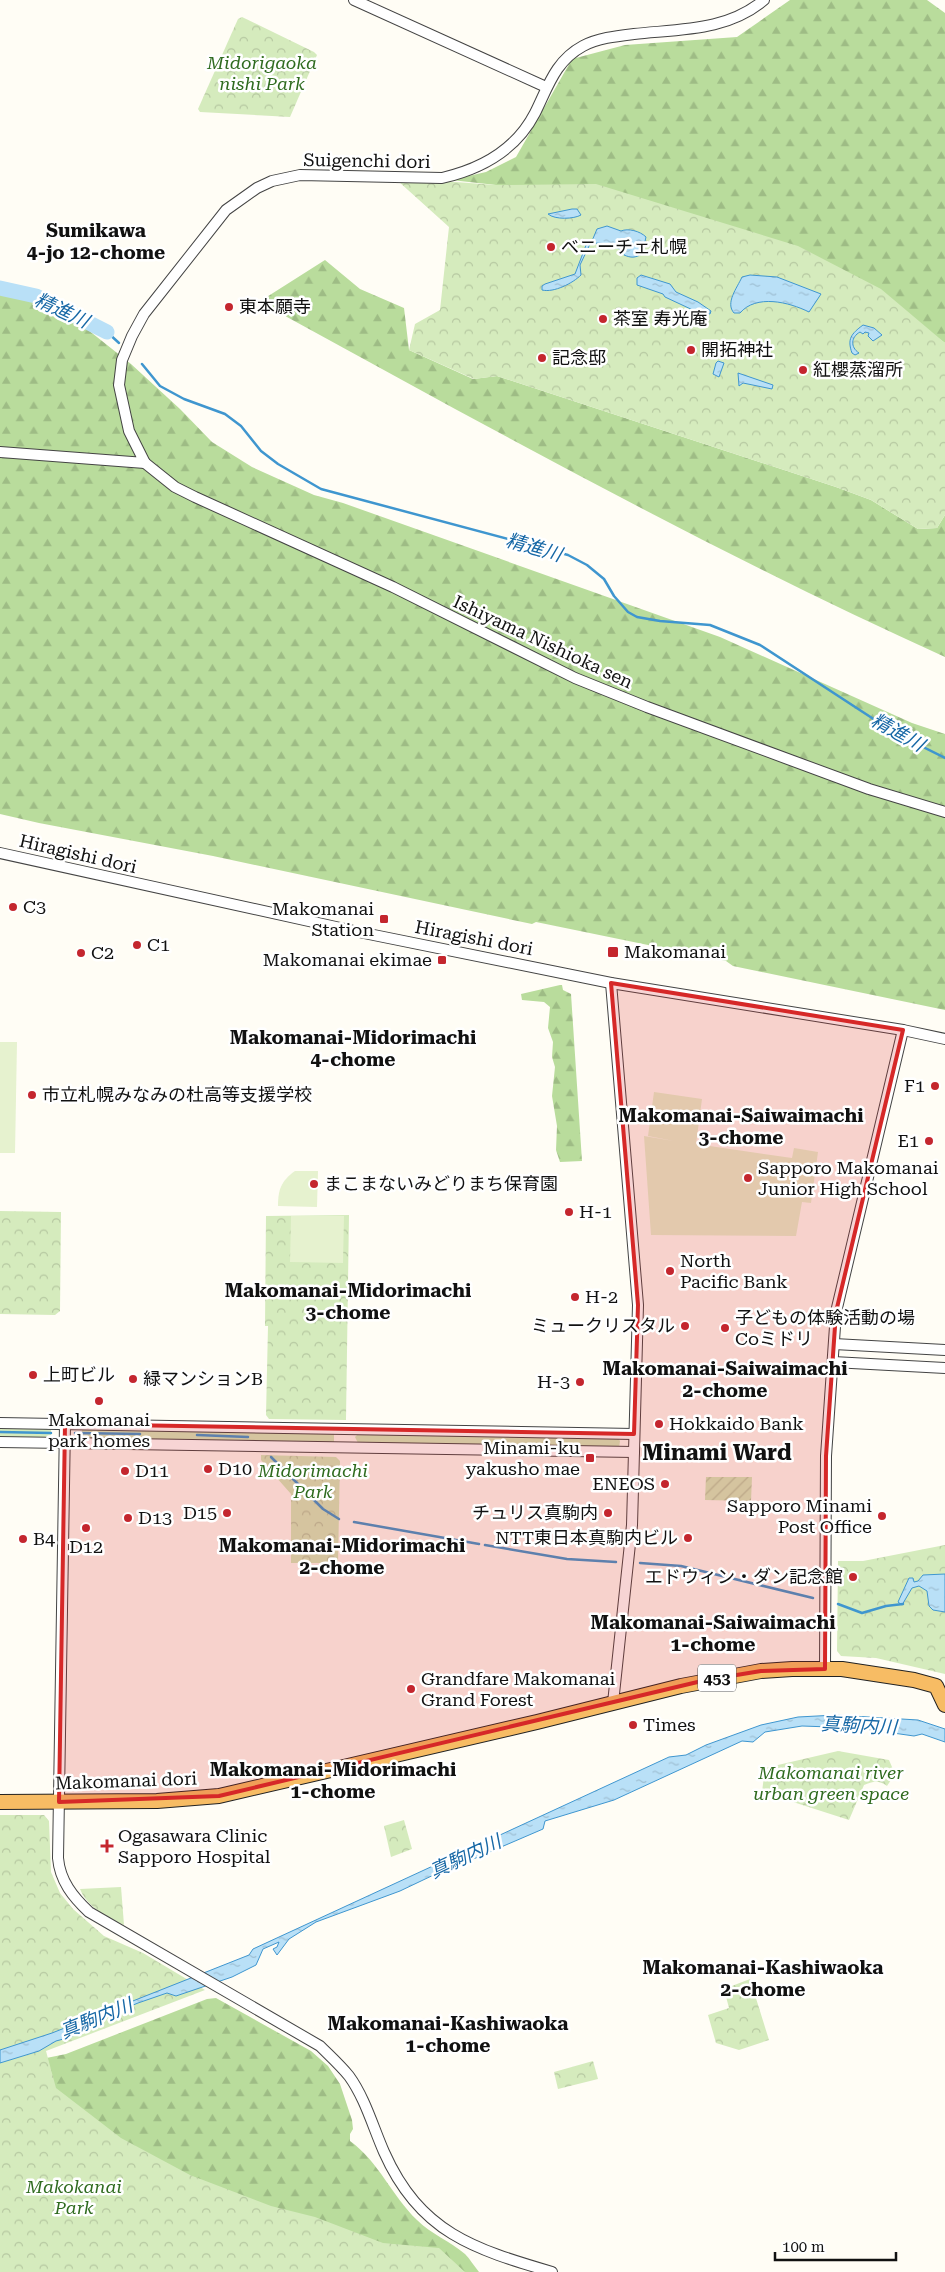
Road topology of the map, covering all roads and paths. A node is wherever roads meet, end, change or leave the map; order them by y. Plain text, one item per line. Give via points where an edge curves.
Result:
1 (354, 0) edge
2 (764, 0) edge
3 (546, 87) junction
4 (0, 452) edge
5 (145, 463) junction
6 (945, 812) edge
7 (0, 853) edge
8 (611, 983) junction
9 (903, 1030) junction
10 (945, 1039) edge
11 (834, 1344) junction
12 (945, 1350) edge
13 (833, 1362) junction
14 (945, 1368) edge
15 (0, 1423) edge
16 (65, 1424) junction
17 (634, 1434) junction
18 (0, 1442) edge
19 (66, 1443) junction
20 (634, 1452) junction
21 (825, 1668) junction
22 (940, 1688) edge
23 (612, 1703) junction
24 (945, 1705) edge
25 (0, 1802) edge
26 (59, 1802) junction
27 (552, 2272) edge

1 - 3 street
2 - 3 street, Suigenchi dori via 730,22 623,36 583,46 560,65
3 - 5 street, Suigenchi dori via 535,113 517,139 501,154 463,173 442,178 300,175 257,188 226,210 144,314 122,360 119,385 129,431
4 - 5 street
5 - 6 street, Ishiyama Nishioka sen via 175,487 195,497 393,587 575,678 868,789
7 - 8 street, Hiragishi dori via 359,932
8 - 9 street, Hiragishi dori
8 - 17 street via 638,1304
9 - 10 street, Hiragishi dori
9 - 11 street via 838,1300
11 - 12 street
11 - 13 street
13 - 14 street
13 - 21 street via 826,1456
15 - 16 street
16 - 17 street
16 - 19 street
17 - 20 street
18 - 19 street
19 - 20 street
19 - 26 street
20 - 23 street via 632,1525
21 - 22 highway, Makomanai dori / 453 via 874,1673
21 - 23 highway, Makomanai dori / 453 via 734,1674
22 - 24 highway, Makomanai dori / 453
23 - 26 highway, Makomanai dori / 453 via 219,1796 186,1800
25 - 26 highway, Makomanai dori / 453
26 - 27 street via 58,1865 69,1891 89,1912 320,2046 344,2070 357,2090 396,2176 412,2199 436,2223 486,2252

